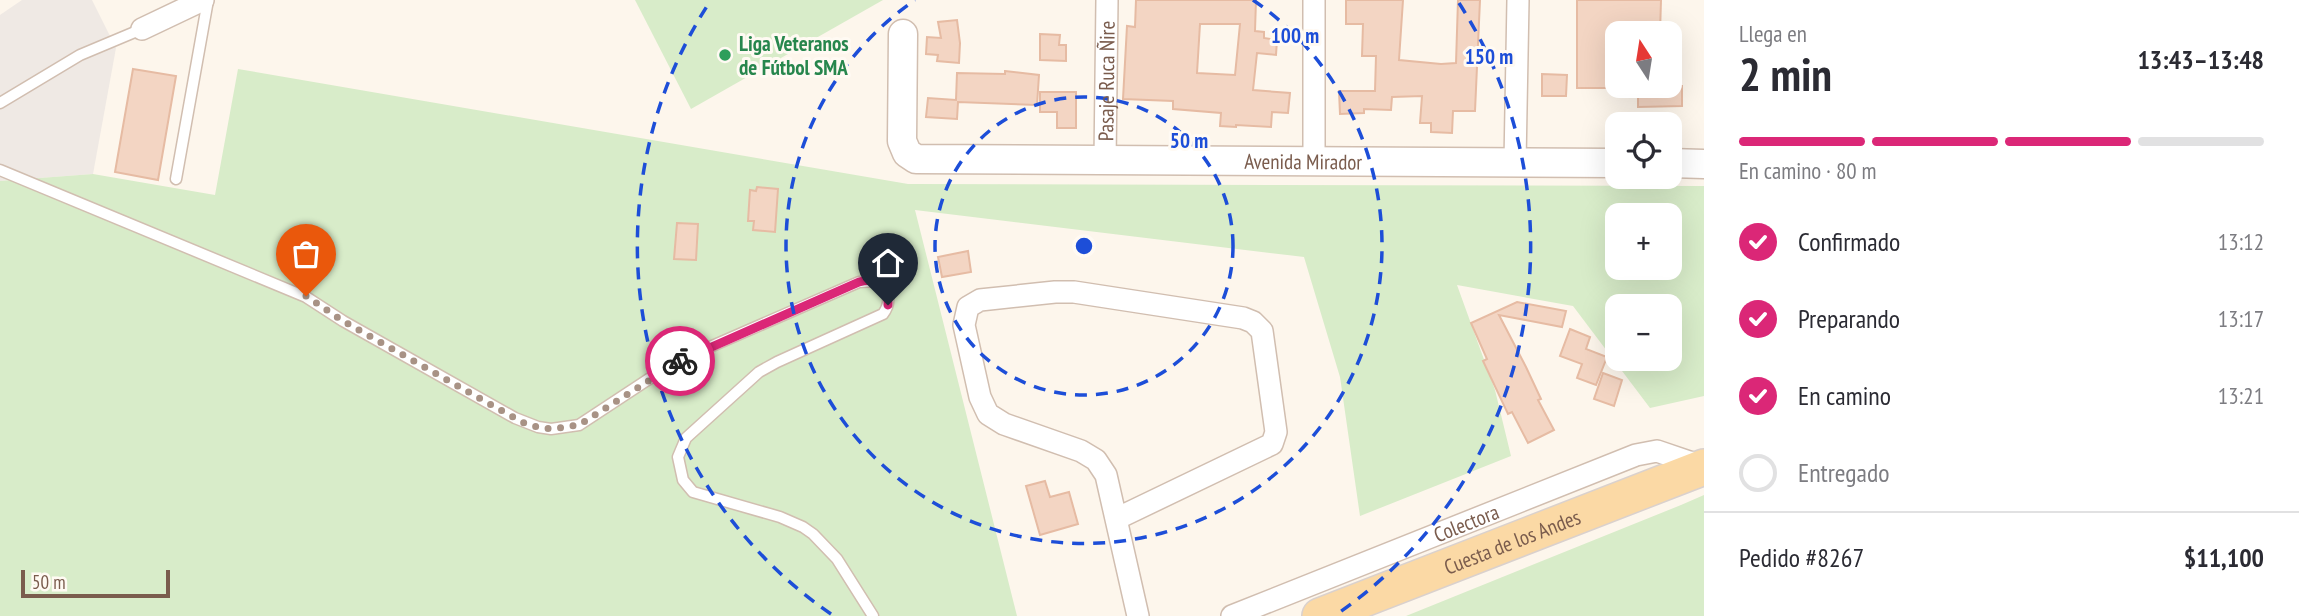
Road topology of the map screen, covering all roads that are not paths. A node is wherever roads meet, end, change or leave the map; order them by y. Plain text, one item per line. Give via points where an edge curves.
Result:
1 (206, 0) edge
2 (1107, 0) edge
3 (1314, 0) edge
4 (1517, 0) edge
5 (142, 29) joint
6 (903, 34) dead end
7 (0, 103) edge
8 (1105, 161) junction
9 (1314, 162) junction
10 (1515, 162) junction
11 (1605, 163) edge
12 (1682, 163) edge
13 (1704, 164) edge
14 (0, 170) edge
15 (176, 179) dead end
16 (1704, 467) edge
17 (1116, 519) junction
18 (873, 616) edge
19 (1138, 616) edge
20 (1232, 616) edge
21 (1320, 616) edge

1 - 5 street
1 - 15 lane
2 - 8 street, Pasaje Ruca Ñire
3 - 9 street
4 - 10 street
5 - 7 lane via 80,55
6 - 8 street, Avenida Mirador via 902,141 911,156 923,160
8 - 9 street, Avenida Mirador
9 - 10 street, Avenida Mirador
10 - 11 street, Avenida Mirador
12 - 13 street
14 - 18 lane via 306,296 515,418 551,429 579,425 687,357 859,282 877,281 888,294 883,314 759,372 681,443 678,457 683,480 693,492 780,517 813,534 837,559
16 - 20 street, Colectora via 1657,451 1636,455
16 - 21 main road, Cuesta de los Andes
17 - 17 street via 1272,444 1276,432 1262,331 1242,318 1074,292 973,303 965,313 964,325 988,414 1004,425 1096,460 1106,475
17 - 19 street

